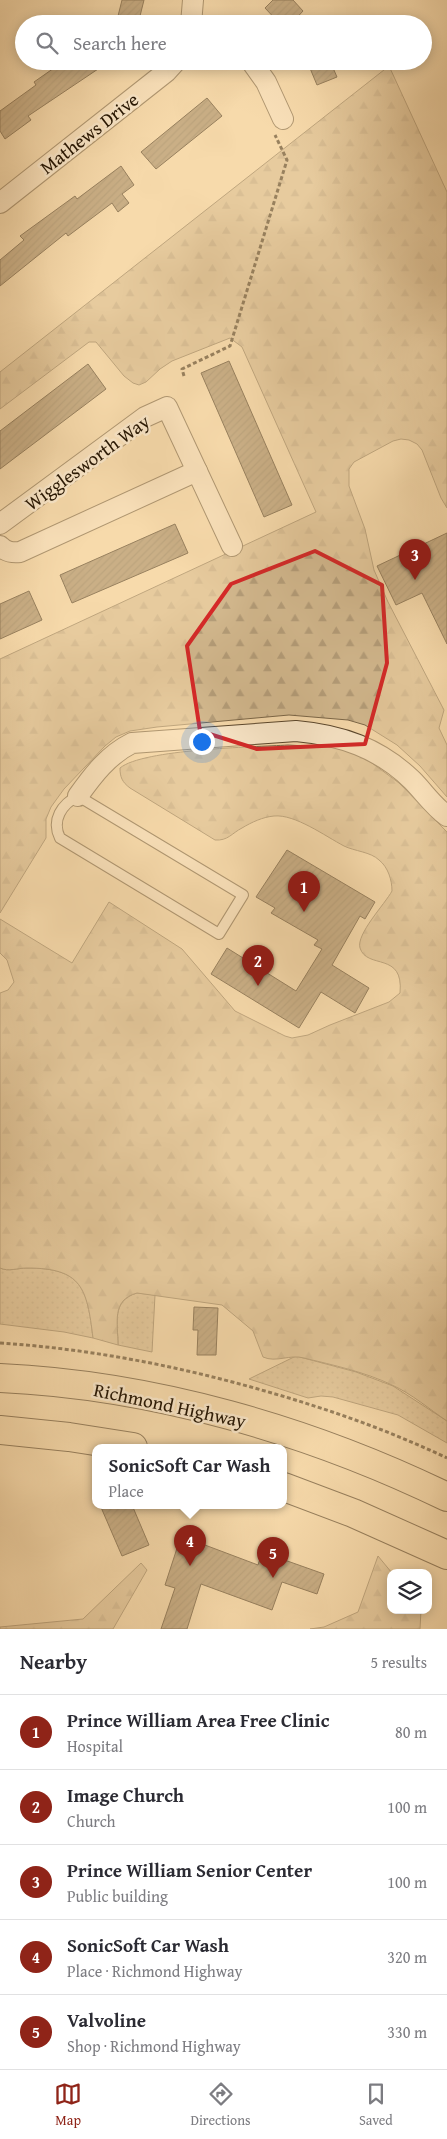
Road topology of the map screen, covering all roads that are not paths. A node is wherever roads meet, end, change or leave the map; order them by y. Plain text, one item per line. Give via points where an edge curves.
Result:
1 (193, 0) edge
2 (192, 15) edge
3 (168, 70) edge
4 (257, 70) edge
5 (277, 123) road end
6 (0, 203) edge
7 (197, 471) junction
8 (0, 524) edge
9 (0, 546) edge
10 (232, 546) dead end
11 (78, 796) junction
12 (447, 816) edge
13 (0, 1378) edge
14 (0, 1430) edge
15 (114, 1444) edge
16 (287, 1488) edge
17 (447, 1497) edge
18 (447, 1555) edge

1 - 2 street
3 - 6 street, Mathews Drive
4 - 5 street via 266,82
7 - 8 street, Wigglesworth Way via 167,407 145,417
7 - 9 street, Wigglesworth Way via 20,552 12,553
7 - 10 street, Wigglesworth Way
11 - 11 lane via 64,806 58,816 60,838 219,934 243,895
11 - 12 street via 94,772 122,748 132,744 296,731 322,733 371,750 394,764
13 - 17 main road, Richmond Highway via 113,1391 217,1412 366,1462
14 - 15 main road
16 - 18 main road via 354,1512

